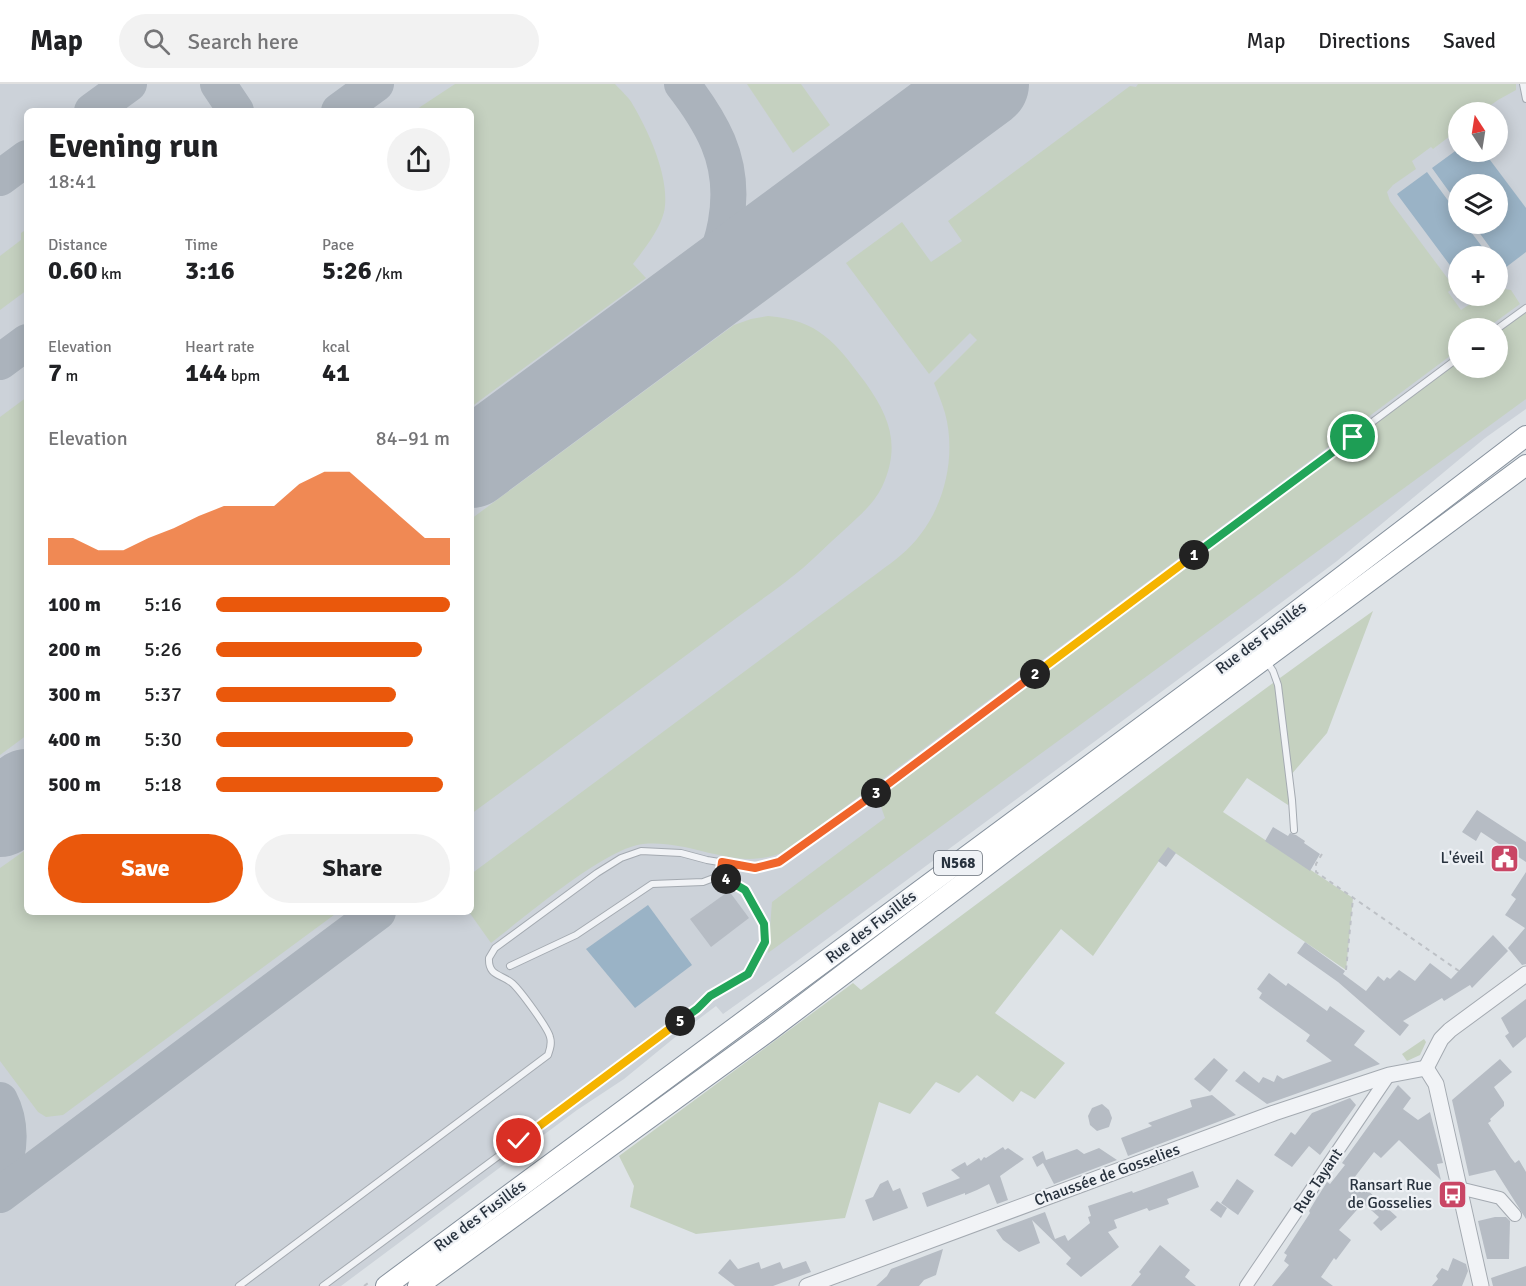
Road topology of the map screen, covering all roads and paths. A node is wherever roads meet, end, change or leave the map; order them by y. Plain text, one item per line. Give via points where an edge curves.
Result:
1 (1523, 84) edge
2 (1526, 99) edge
3 (1526, 308) edge
4 (1508, 321) edge
5 (1448, 365) edge
6 (1526, 436) edge
7 (1526, 465) edge
8 (1265, 659) junction
9 (1293, 830) dead end
10 (1322, 854) dead end
11 (722, 862) junction
12 (720, 876) junction
13 (1353, 898) junction
14 (510, 966) dead end
15 (1346, 970) dead end
16 (1459, 971) dead end
17 (1526, 974) edge
18 (1425, 1068) junction
19 (1389, 1075) junction
20 (1459, 1188) junction
21 (1515, 1215) dead end
22 (239, 1286) edge
23 (323, 1286) edge
24 (386, 1286) edge
25 (418, 1286) edge
26 (807, 1286) edge
27 (1246, 1286) edge
28 (1481, 1286) edge

1 - 2 lane
3 - 4 lane
5 - 11 lane via 779,862 755,868
6 - 24 highway, Rue des Fusillés / N568 via 1263,637
7 - 8 highway, Rue des Fusillés / N568
8 - 9 lane via 1278,685
8 - 25 highway, Rue des Fusillés / N568 via 770,1030
10 - 13 path via 1316,872
11 - 12 lane
11 - 22 lane via 681,853 641,852 621,858 495,948 489,958 491,969 513,984 545,1027 551,1039 548,1055
12 - 14 lane via 703,882 652,884 576,935
12 - 23 lane via 745,890 764,924 765,942 748,974 710,996 591,1089
13 - 15 path
13 - 16 path
17 - 18 street via 1450,1030
18 - 19 street, Chaussée de Gosselies
18 - 20 street via 1436,1084
19 - 26 street, Chaussée de Gosselies via 1275,1113
19 - 27 street, Rue Tayant
20 - 21 street via 1500,1198
20 - 28 street

